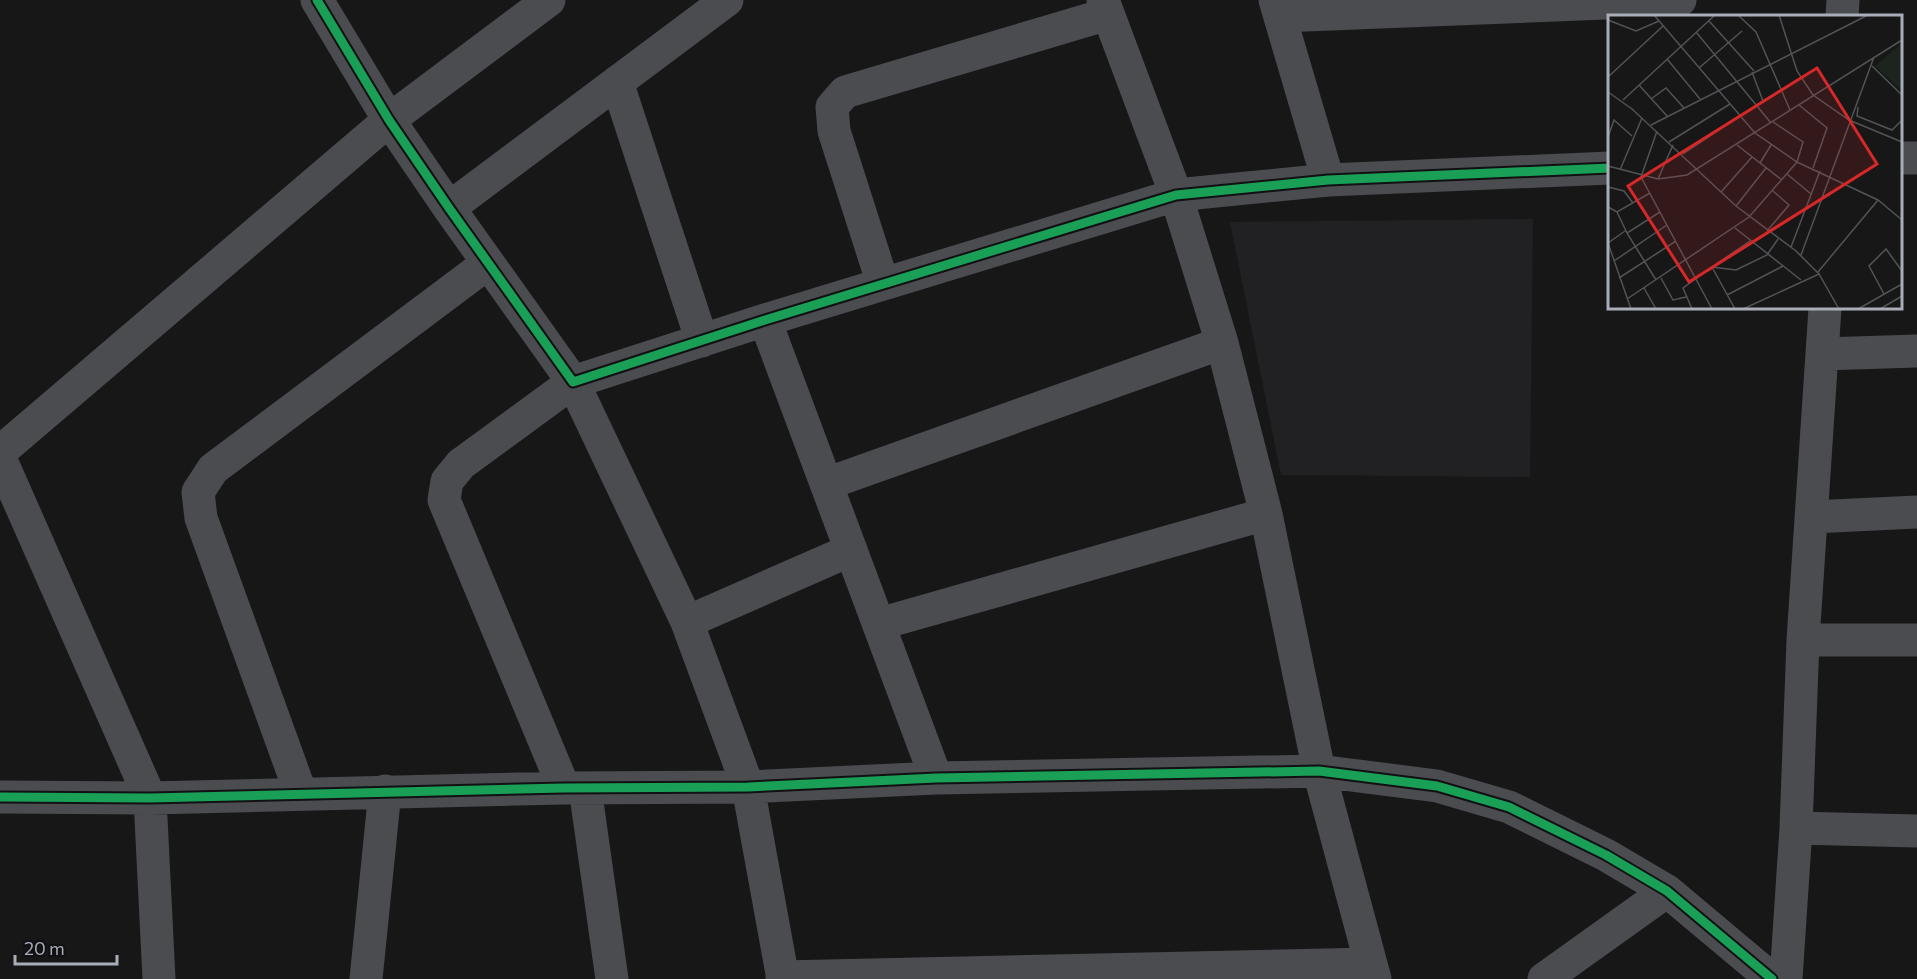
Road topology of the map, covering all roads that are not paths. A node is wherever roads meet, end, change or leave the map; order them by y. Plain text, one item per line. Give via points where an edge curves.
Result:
1 (317, 0) edge
2 (549, 0) edge
3 (726, 0) edge
4 (1675, 0) edge
5 (1681, 0) edge
6 (1843, 0) edge
7 (1105, 7) edge
8 (1277, 8) edge
9 (1842, 15) edge
10 (617, 82) junction
11 (389, 120) junction
12 (1608, 168) edge
13 (1328, 180) junction
14 (1176, 195) junction
15 (449, 208) junction
16 (488, 262) junction
17 (883, 284) junction
18 (1825, 309) edge
19 (765, 320) junction
20 (702, 341) junction
21 (1222, 343) junction
22 (1917, 351) edge
23 (1822, 354) junction
24 (573, 382) junction
25 (0, 452) edge
26 (0, 458) edge
27 (826, 483) junction
28 (1917, 512) edge
29 (1266, 514) junction
30 (1812, 517) junction
31 (851, 550) junction
32 (687, 622) junction
33 (879, 624) junction
34 (1803, 640) junction
35 (1917, 640) edge
36 (1319, 771) junction
37 (936, 778) junction
38 (748, 787) junction
39 (574, 788) junction
40 (385, 791) junction
41 (301, 794) junction
42 (0, 797) edge
43 (150, 798) junction
44 (1796, 828) junction
45 (1917, 831) edge
46 (1667, 891) junction
47 (1373, 971) edge
48 (782, 978) edge
49 (159, 979) edge
50 (366, 979) edge
51 (612, 979) edge
52 (1544, 979) edge
53 (1772, 979) edge
54 (1786, 979) edge

1 - 11 street
2 - 11 street
3 - 10 street
4 - 5 street
4 - 8 street
6 - 9 street
7 - 14 street
7 - 17 street via 845,92 832,107 834,131
8 - 13 street
10 - 15 street
10 - 20 street
11 - 15 street
11 - 25 street
12 - 13 street
13 - 14 street
14 - 17 street
14 - 21 street
15 - 16 street
16 - 24 street
16 - 41 street via 213,469 198,492 201,518
17 - 19 street
18 - 23 street
19 - 20 street
19 - 27 street
20 - 24 street
21 - 27 street
21 - 29 street
22 - 23 street
23 - 30 street
24 - 32 street
24 - 39 street via 461,464 447,481 444,500
26 - 43 street
27 - 31 street
28 - 30 street
29 - 33 street
29 - 36 street
30 - 34 street
31 - 32 street
31 - 33 street
32 - 38 street
33 - 37 street
34 - 35 street
34 - 44 street
36 - 37 street
36 - 46 street via 1437,786 1509,807 1606,855
36 - 47 street
37 - 38 street
38 - 39 street
38 - 48 street
39 - 40 street
39 - 51 street
40 - 41 street
40 - 50 street
41 - 43 street
42 - 43 street
43 - 49 street
44 - 45 street
44 - 54 street
46 - 52 street
46 - 53 street
47 - 48 street

